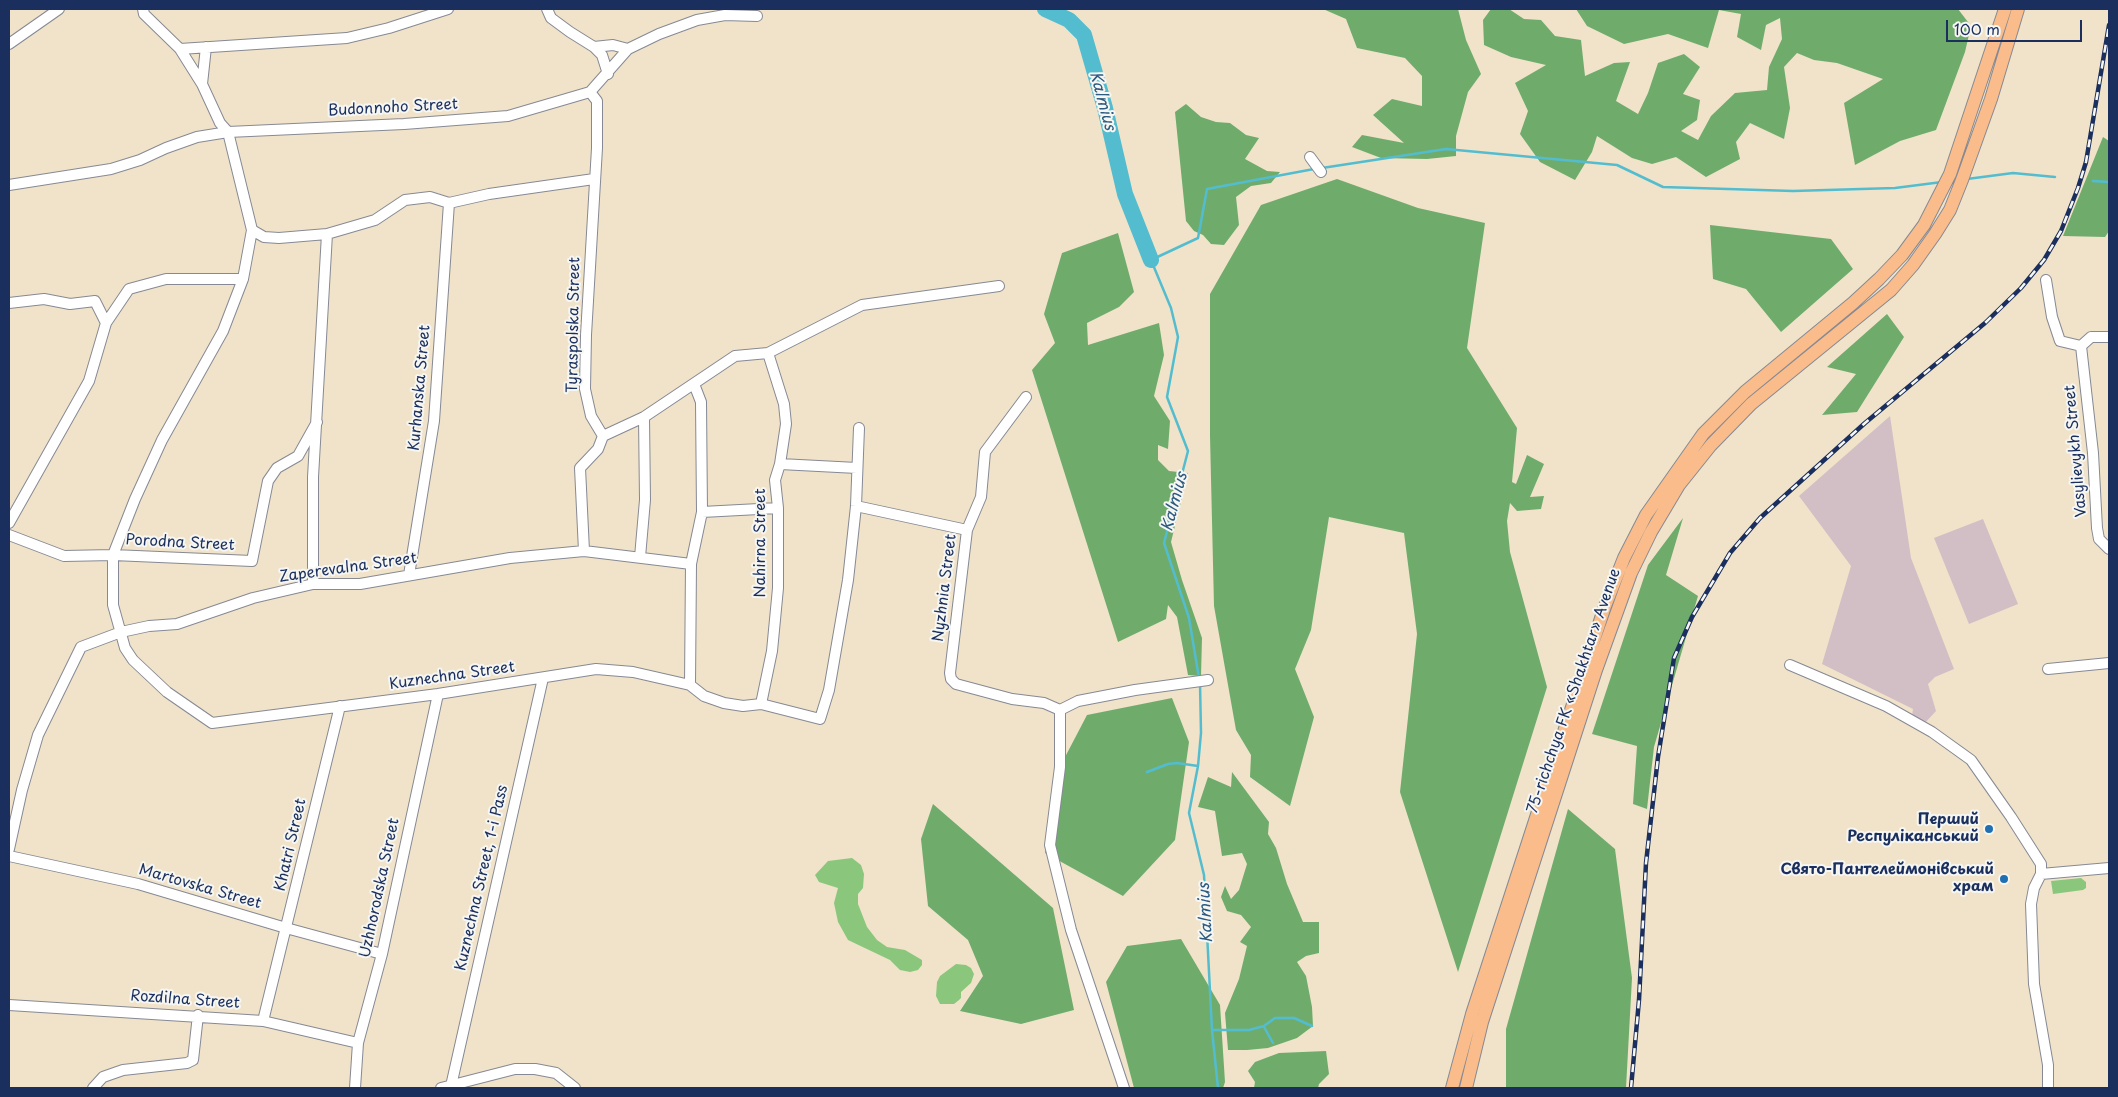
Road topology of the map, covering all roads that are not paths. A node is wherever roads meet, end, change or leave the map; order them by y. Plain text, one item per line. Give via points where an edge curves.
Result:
1 (59, 9) edge
2 (142, 9) edge
3 (448, 9) edge
4 (547, 9) edge
5 (2005, 9) edge
6 (2018, 9) edge
7 (757, 16) dead end
8 (9, 44) edge
9 (206, 47) junction
10 (594, 47) junction
11 (180, 49) junction
12 (628, 49) junction
13 (608, 74) junction
14 (202, 84) junction
15 (590, 92) junction
16 (228, 132) junction
17 (1310, 157) dead end
18 (1321, 172) dead end
19 (594, 179) junction
20 (9, 185) edge
21 (449, 203) junction
22 (252, 230) junction
23 (327, 234) junction
24 (243, 279) junction
25 (2046, 280) dead end
26 (999, 286) dead end
27 (9, 302) edge
28 (106, 323) junction
29 (2109, 337) edge
30 (2081, 346) junction
31 (768, 353) junction
32 (694, 384) junction
33 (1026, 397) dead end
34 (644, 417) junction
35 (317, 422) junction
36 (859, 428) dead end
37 (603, 436) junction
38 (780, 464) junction
39 (857, 468) junction
40 (856, 506) junction
41 (778, 508) junction
42 (702, 512) junction
43 (9, 522) edge
44 (967, 530) junction
45 (9, 535) edge
46 (2109, 549) edge
47 (584, 551) junction
48 (113, 555) junction
49 (640, 557) junction
50 (691, 564) junction
51 (409, 575) junction
52 (313, 584) junction
53 (122, 632) junction
54 (2109, 663) edge
55 (1790, 665) dead end
56 (2048, 669) dead end
57 (543, 678) junction
58 (1208, 680) dead end
59 (690, 685) junction
60 (438, 694) junction
61 (761, 704) junction
62 (340, 706) junction
63 (1060, 710) junction
64 (9, 849) edge
65 (9, 856) edge
66 (2109, 868) edge
67 (2041, 874) junction
68 (286, 928) junction
69 (382, 954) junction
70 (9, 1005) edge
71 (198, 1015) junction
72 (263, 1021) junction
73 (358, 1043) junction
74 (446, 1087) edge
75 (94, 1088) edge
76 (355, 1088) edge
77 (575, 1088) edge
78 (1124, 1088) edge
79 (1452, 1088) edge
80 (1466, 1088) edge
81 (2048, 1088) edge

1 - 8 street
2 - 11 street
3 - 9 street via 347,38
4 - 10 street via 551,18
5 - 79 main road, 75-richchya FK «Shakhtar» Avenue via 1950,174 1924,226 1879,279 1745,392 1703,434 1646,514 1605,606 1472,1014
6 - 80 main road, 75-richchya FK «Shakhtar» Avenue via 2006,54 1962,180 1950,210 1919,257 1891,290 1751,404 1711,445 1679,485 1651,532 1631,573 1599,662 1482,1022
7 - 12 street, Budonnoho Street via 725,15 697,20
9 - 11 street
9 - 14 street
10 - 12 street via 603,45
10 - 13 street via 602,55
11 - 14 street
12 - 13 street, Budonnoho Street
13 - 15 street, Budonnoho Street
14 - 16 street via 220,123
15 - 16 street, Budonnoho Street via 508,116
15 - 19 street, Tyraspolska Street via 596,101 598,121
16 - 20 street, Budonnoho Street via 197,137 111,169
16 - 22 street
17 - 18 street
19 - 21 street
19 - 37 street, Tyraspolska Street via 586,390 591,416
21 - 23 street via 430,197 406,200 375,220
21 - 51 street, Kurhanska Street via 434,421
22 - 23 street via 264,237 279,238
22 - 24 street
23 - 35 street, Porodna Street
24 - 28 street via 166,279 129,288
24 - 48 street via 223,331 162,440
25 - 30 street via 2060,341
26 - 31 street via 862,305
27 - 28 street via 44,299 70,304 95,301
28 - 43 street via 89,381
29 - 30 street via 2091,337
30 - 46 street, Vasylievykh Street via 2097,528 2099,539
31 - 32 street via 735,356
31 - 38 street, Nahirna Street via 784,404 786,424
32 - 34 street
32 - 42 street via 701,402
33 - 44 street, Nyzhnia Street via 985,452 981,497
34 - 37 street
34 - 49 street via 645,500
35 - 48 street, Porodna Street via 298,456 277,468 268,481 252,561
35 - 52 street, Porodna Street via 313,477
36 - 39 street
37 - 47 street via 598,449 580,468
38 - 39 street
38 - 41 street, Nahirna Street via 775,480
39 - 40 street
40 - 44 street
40 - 61 street, Kuznechna Street via 848,580 829,690 820,719
41 - 42 street
41 - 61 street, Nahirna Street via 778,588 772,651
42 - 50 street
44 - 63 street, Nyzhnia Street via 951,679 956,684 1012,699 1044,703
45 - 48 street, Porodna Street via 64,556
47 - 49 street, Zaperevalna Street
47 - 51 street, Zaperevalna Street via 510,558
48 - 53 street, Kuznechna Street via 113,605
49 - 50 street, Zaperevalna Street
50 - 59 street
51 - 52 street, Zaperevalna Street via 360,584
52 - 53 street, Zaperevalna Street via 253,598 177,624
53 - 62 street, Kuznechna Street via 125,648 146,675 212,723
53 - 64 street, Zaperevalna Street via 81,648 38,735
54 - 56 street
55 - 67 street via 1886,706 1932,732 1971,760 2041,864
57 - 59 street, Kuznechna Street via 596,670 633,672
57 - 60 street, Kuznechna Street
57 - 74 street, Kuznechna Street, 1-i Pass
58 - 63 street via 1078,701
59 - 61 street, Kuznechna Street via 704,696 724,703
60 - 62 street, Kuznechna Street
60 - 69 street, Uzhhorodska Street
62 - 68 street, Khatri Street
63 - 78 street via 1060,767 1050,844 1071,930
65 - 68 street, Martovska Street via 138,884
66 - 67 street
67 - 81 street via 2031,904 2034,984 2048,1065
68 - 69 street, Martovska Street
68 - 72 street, Khatri Street
69 - 73 street, Uzhhorodska Street
70 - 71 street, Rozdilna Street
71 - 72 street, Rozdilna Street
71 - 75 street via 193,1060 123,1070 103,1077
72 - 73 street, Rozdilna Street
73 - 76 street, Uzhhorodska Street
74 - 77 street via 515,1069 535,1069 556,1073

